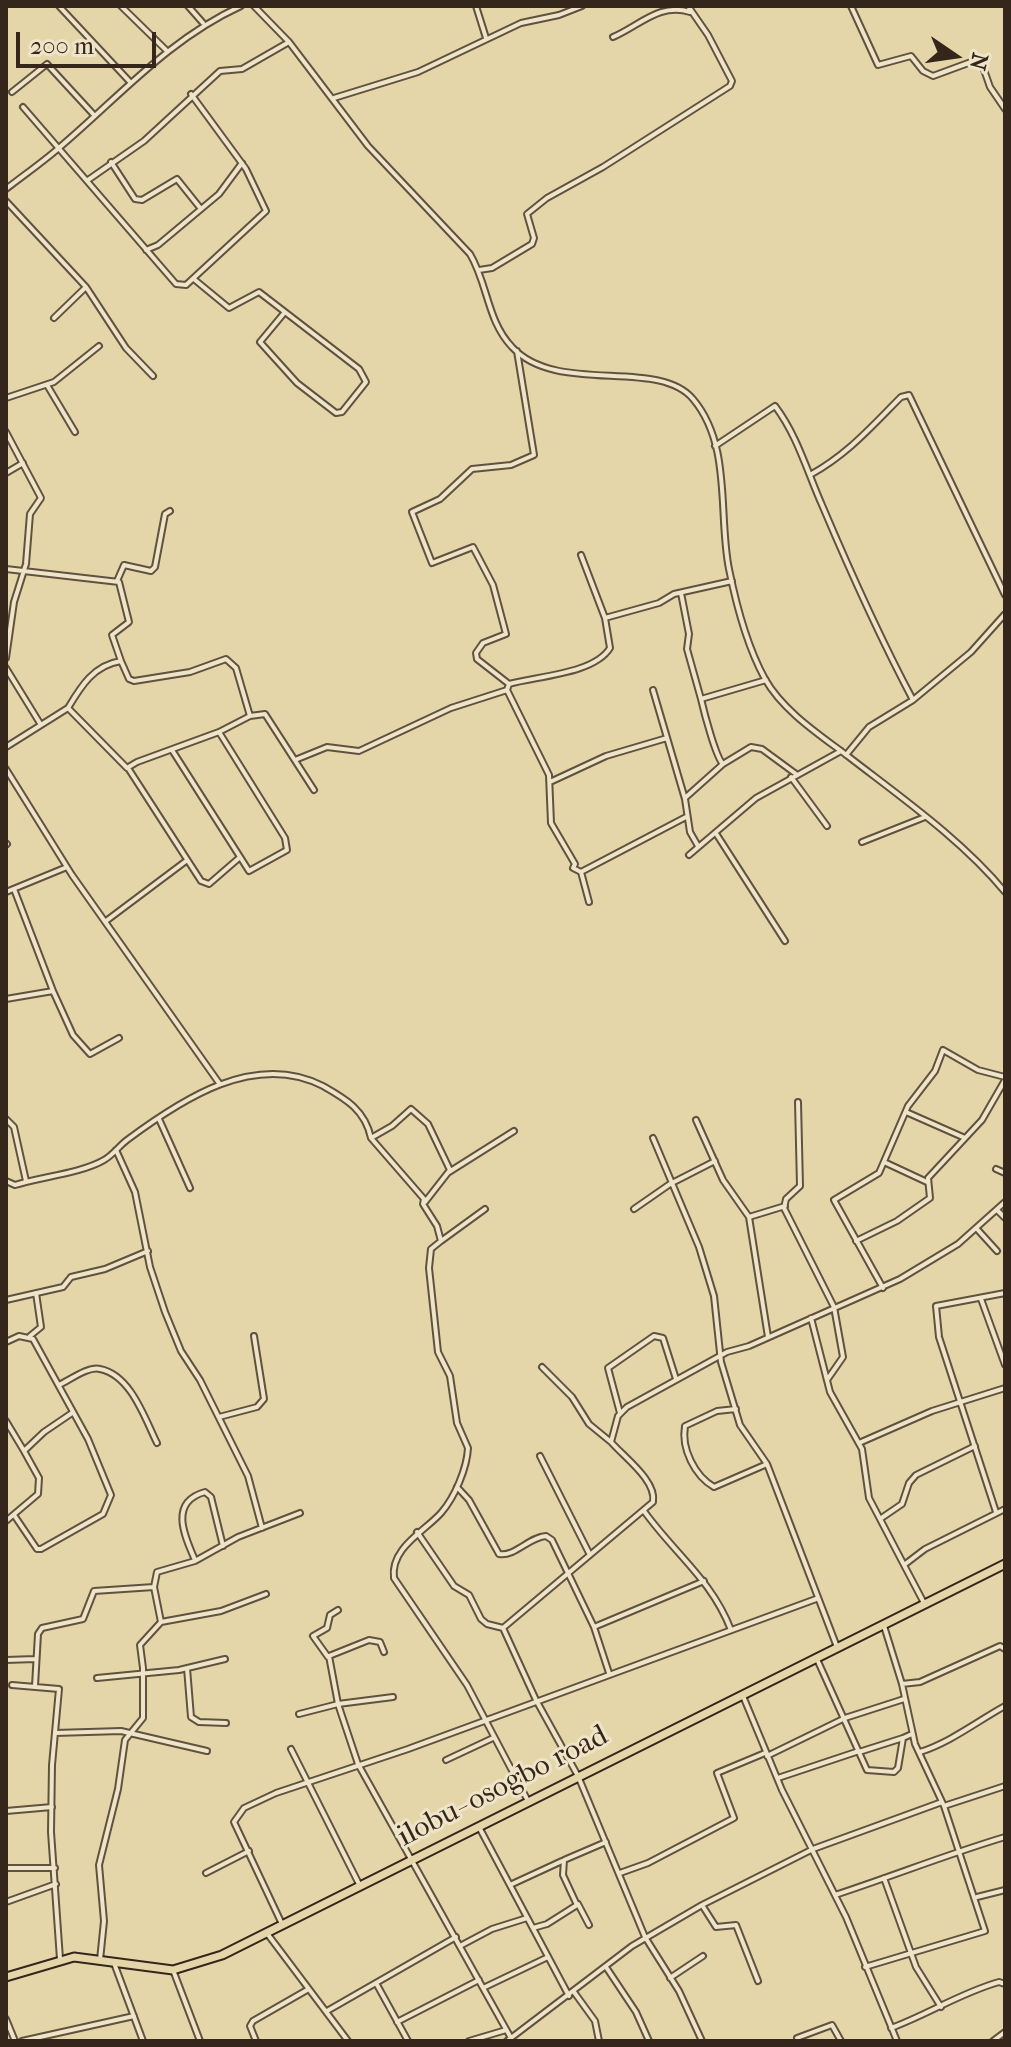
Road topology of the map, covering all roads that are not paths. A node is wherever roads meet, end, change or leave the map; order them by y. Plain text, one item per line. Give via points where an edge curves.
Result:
1 (59, 6) edge
2 (121, 6) edge
3 (188, 6) edge
4 (241, 6) edge
5 (254, 6) edge
6 (476, 6) edge
7 (582, 6) edge
8 (688, 6) edge
9 (851, 6) edge
10 (692, 12) junction
11 (203, 23) junction
12 (613, 37) dead end
13 (486, 38) junction
14 (289, 42) junction
15 (166, 50) junction
16 (131, 83) junction
17 (12, 92) dead end
18 (191, 94) junction
19 (334, 98) junction
20 (23, 107) dead end
21 (1005, 109) edge
22 (94, 115) junction
23 (60, 147) junction
24 (111, 162) junction
25 (242, 163) junction
26 (88, 180) junction
27 (6, 189) edge
28 (6, 201) edge
29 (201, 209) junction
30 (146, 250) junction
31 (479, 270) junction
32 (195, 280) junction
33 (86, 287) junction
34 (285, 312) junction
35 (54, 318) dead end
36 (99, 346) dead end
37 (517, 351) junction
38 (153, 376) dead end
39 (47, 385) junction
40 (6, 398) edge
41 (6, 432) edge
42 (75, 432) dead end
43 (715, 446) junction
44 (23, 463) junction
45 (6, 473) edge
46 (810, 475) junction
47 (170, 511) dead end
48 (581, 555) dead end
49 (6, 569) edge
50 (25, 569) junction
51 (117, 581) junction
52 (732, 581) junction
53 (681, 593) junction
54 (1005, 595) edge
55 (1005, 614) edge
56 (605, 618) junction
57 (6, 658) edge
58 (121, 661) junction
59 (6, 668) edge
60 (766, 680) junction
61 (508, 687) junction
62 (653, 690) dead end
63 (701, 699) junction
64 (913, 700) junction
65 (68, 708) junction
66 (250, 716) junction
67 (41, 725) junction
68 (219, 732) junction
69 (667, 738) junction
70 (6, 747) edge
71 (172, 750) junction
72 (844, 753) junction
73 (295, 760) junction
74 (723, 764) junction
75 (128, 768) junction
76 (6, 769) edge
77 (793, 776) junction
78 (549, 782) junction
79 (314, 790) dead end
80 (685, 799) junction
81 (686, 817) junction
82 (925, 817) junction
83 (827, 826) dead end
84 (717, 835) junction
85 (862, 842) dead end
86 (698, 846) junction
87 (689, 855) dead end
88 (239, 858) junction
89 (186, 861) junction
90 (67, 867) junction
91 (581, 872) junction
92 (14, 889) junction
93 (6, 892) edge
94 (1005, 892) edge
95 (589, 902) dead end
96 (106, 921) junction
97 (785, 941) dead end
98 (53, 991) junction
99 (6, 999) edge
100 (119, 1038) dead end
101 (1005, 1078) edge
102 (219, 1083) junction
103 (798, 1102) dead end
104 (906, 1112) junction
105 (6, 1119) edge
106 (159, 1119) junction
107 (696, 1120) dead end
108 (514, 1131) dead end
109 (371, 1138) junction
110 (653, 1138) dead end
111 (965, 1138) junction
112 (116, 1150) junction
113 (715, 1161) junction
114 (884, 1162) junction
115 (996, 1169) dead end
116 (449, 1172) junction
117 (1005, 1173) edge
118 (6, 1181) edge
119 (26, 1181) junction
120 (927, 1182) junction
121 (670, 1184) junction
122 (190, 1188) dead end
123 (1005, 1202) edge
124 (423, 1204) junction
125 (785, 1206) junction
126 (485, 1209) dead end
127 (634, 1209) dead end
128 (997, 1210) junction
129 (749, 1217) junction
130 (1005, 1218) edge
131 (977, 1229) junction
132 (441, 1241) junction
133 (856, 1241) junction
134 (148, 1251) junction
135 (997, 1251) dead end
136 (883, 1288) junction
137 (36, 1293) junction
138 (1005, 1293) edge
139 (981, 1299) junction
140 (6, 1300) edge
141 (834, 1307) junction
142 (811, 1318) junction
143 (30, 1336) junction
144 (254, 1336) dead end
145 (768, 1337) junction
146 (6, 1342) edge
147 (722, 1355) junction
148 (1005, 1365) edge
149 (542, 1367) dead end
150 (676, 1379) junction
151 (827, 1380) junction
152 (59, 1385) junction
153 (1005, 1388) edge
154 (961, 1403) junction
155 (736, 1409) junction
156 (72, 1413) junction
157 (620, 1414) junction
158 (219, 1417) junction
159 (6, 1421) edge
160 (611, 1442) junction
161 (157, 1443) dead end
162 (859, 1443) junction
163 (975, 1446) junction
164 (24, 1451) junction
165 (540, 1456) dead end
166 (767, 1464) junction
167 (456, 1486) junction
168 (1005, 1509) edge
169 (644, 1511) junction
170 (996, 1512) junction
171 (300, 1513) dead end
172 (14, 1515) junction
173 (880, 1519) junction
174 (6, 1521) edge
175 (262, 1528) junction
176 (417, 1532) junction
177 (223, 1546) junction
178 (590, 1555) junction
179 (195, 1561) junction
180 (1005, 1564) edge
181 (904, 1565) junction
182 (568, 1572) junction
183 (704, 1581) junction
184 (154, 1587) junction
185 (266, 1594) dead end
186 (816, 1599) junction
187 (924, 1603) junction
188 (338, 1610) dead end
189 (161, 1622) junction
190 (883, 1623) junction
191 (594, 1627) junction
192 (503, 1628) junction
193 (731, 1630) junction
194 (837, 1647) junction
195 (1005, 1649) edge
196 (384, 1652) dead end
197 (328, 1657) junction
198 (816, 1657) junction
199 (35, 1659) junction
200 (225, 1659) dead end
201 (6, 1660) edge
202 (187, 1668) junction
203 (143, 1672) junction
204 (609, 1673) junction
205 (97, 1678) dead end
206 (902, 1684) junction
207 (12, 1685) dead end
208 (35, 1686) junction
209 (742, 1694) junction
210 (393, 1697) dead end
211 (904, 1699) junction
212 (536, 1700) junction
213 (338, 1704) junction
214 (1005, 1706) edge
215 (299, 1714) dead end
216 (845, 1718) junction
217 (484, 1719) junction
218 (226, 1723) dead end
219 (55, 1733) junction
220 (129, 1733) junction
221 (912, 1734) junction
222 (493, 1738) junction
223 (903, 1738) junction
224 (291, 1749) dead end
225 (207, 1751) dead end
226 (859, 1752) junction
227 (919, 1752) junction
228 (766, 1754) junction
229 (446, 1760) dead end
230 (358, 1764) junction
231 (578, 1776) junction
232 (777, 1779) junction
233 (306, 1783) junction
234 (1005, 1788) edge
235 (528, 1801) junction
236 (943, 1804) junction
237 (52, 1807) junction
238 (6, 1811) edge
239 (479, 1825) junction
240 (1005, 1837) edge
241 (606, 1842) junction
242 (813, 1849) junction
243 (249, 1851) junction
244 (960, 1852) junction
245 (412, 1859) junction
246 (564, 1860) junction
247 (6, 1868) edge
248 (55, 1868) junction
249 (206, 1873) dead end
250 (620, 1873) junction
251 (884, 1878) junction
252 (56, 1884) junction
253 (510, 1885) junction
254 (360, 1886) junction
255 (1005, 1890) edge
256 (835, 1895) junction
257 (977, 1897) junction
258 (6, 1902) edge
259 (577, 1902) junction
260 (702, 1905) junction
261 (528, 1917) junction
262 (282, 1924) junction
263 (589, 1925) dead end
264 (533, 1928) junction
265 (266, 1932) junction
266 (456, 1937) junction
267 (645, 1937) junction
268 (460, 1946) junction
269 (912, 1953) junction
270 (703, 1956) dead end
271 (548, 1957) junction
272 (60, 1959) junction
273 (100, 1960) junction
274 (114, 1963) junction
275 (606, 1967) junction
276 (865, 1967) junction
277 (173, 1970) junction
278 (6, 1977) edge
279 (670, 1978) junction
280 (479, 1980) junction
281 (758, 1981) dead end
282 (376, 1983) junction
283 (1005, 1984) edge
284 (483, 1988) junction
285 (307, 1990) junction
286 (574, 1992) junction
287 (569, 1997) junction
288 (941, 2007) junction
289 (327, 2011) junction
290 (134, 2016) junction
291 (6, 2019) edge
292 (397, 2022) junction
293 (891, 2028) junction
294 (506, 2030) junction
295 (1005, 2032) edge
296 (797, 2038) dead end
297 (509, 2039) edge
298 (15, 2041) edge
299 (22, 2041) edge
300 (143, 2041) edge
301 (200, 2041) edge
302 (256, 2041) edge
303 (348, 2041) edge
304 (408, 2041) edge
305 (469, 2041) edge
306 (599, 2041) edge
307 (649, 2041) edge
308 (702, 2041) edge
309 (841, 2041) edge
310 (897, 2041) edge
311 (993, 2041) edge

1 - 16 street
2 - 15 street
3 - 11 street
4 - 11 street
5 - 14 street
6 - 13 street
7 - 13 street
8 - 10 street
9 - 21 street via 878,65 911,56 933,76 971,62 983,67
10 - 12 street via 675,7
10 - 31 street via 715,47 730,86 547,198 527,214 532,244
11 - 15 street
13 - 19 street via 418,72
14 - 18 street via 242,69 220,71
14 - 19 street
15 - 16 street
16 - 22 street
17 - 22 street via 47,64
18 - 24 street via 144,141
18 - 25 street
19 - 31 street via 368,146 459,241
20 - 23 street
22 - 23 street
23 - 26 street
23 - 27 street
24 - 26 street
24 - 29 street via 135,199 177,179
25 - 29 street
25 - 32 street via 266,211
26 - 30 street
28 - 33 street
29 - 30 street
30 - 32 street via 176,284
31 - 37 street via 496,323
32 - 34 street via 229,308 257,291
33 - 35 street
33 - 38 street via 126,348
34 - 34 street via 366,379 342,412 336,413 297,383 260,342
36 - 39 street
37 - 43 street via 562,372 676,385 696,403
37 - 61 street via 532,458 472,469 440,499 412,512 432,563 470,547 475,550 493,585 506,634 483,643 477,659
39 - 40 street
39 - 42 street
41 - 44 street
43 - 46 street via 774,405 793,429
43 - 52 street
44 - 45 street
44 - 50 street via 41,498 30,514
46 - 54 street via 837,460 909,395
46 - 64 street via 859,592
47 - 51 street via 165,514 155,567 151,571 124,565
48 - 56 street
49 - 50 street
50 - 51 street
50 - 57 street
51 - 58 street via 129,622 112,635
52 - 53 street
52 - 60 street
53 - 56 street
53 - 63 street via 687,649
55 - 64 street via 971,652
56 - 61 street via 610,648 600,659
58 - 65 street via 105,664 83,683
58 - 66 street via 134,681 190,672 226,659 232,662
59 - 67 street
60 - 63 street
60 - 72 street via 785,705
61 - 73 street via 359,751 327,747
61 - 78 street
62 - 69 street
63 - 74 street via 716,757
64 - 72 street via 869,727
65 - 67 street
65 - 75 street
66 - 68 street
66 - 73 street via 267,715
67 - 70 street
68 - 71 street
68 - 88 street via 289,846 253,872
69 - 78 street via 606,756
69 - 80 street
71 - 75 street
71 - 88 street
72 - 77 street
72 - 82 street
73 - 79 street
74 - 77 street via 757,746
74 - 80 street
75 - 89 street
76 - 90 street
77 - 83 street
77 - 84 street via 756,798
78 - 91 street via 551,823 573,868
80 - 81 street
81 - 86 street
81 - 91 street
82 - 85 street
82 - 94 street
84 - 86 street
84 - 97 street
86 - 87 street
88 - 89 street via 206,884
89 - 96 street
90 - 92 street
90 - 96 street
91 - 95 street
92 - 93 street
92 - 98 street
96 - 102 street
98 - 99 street
98 - 100 street via 85,1053
101 - 104 street via 943,1050
101 - 111 street via 982,1120
102 - 106 street
102 - 109 street via 248,1074 312,1080 348,1099
103 - 125 street via 800,1186
104 - 111 street
104 - 114 street
105 - 119 street via 14,1127
106 - 112 street
106 - 122 street
107 - 113 street
108 - 116 street
109 - 116 street via 406,1111 416,1111 428,1124
109 - 124 street
110 - 121 street
111 - 120 street
112 - 119 street via 96,1164
112 - 134 street via 135,1192
113 - 121 street
113 - 129 street
114 - 120 street
114 - 133 street via 870,1180 834,1200
115 - 117 street
116 - 124 street
118 - 119 street
120 - 133 street via 932,1194 922,1205
121 - 127 street
121 - 147 street via 707,1272
123 - 128 street
124 - 132 street
125 - 129 street
125 - 141 street
126 - 132 street
128 - 130 street
128 - 131 street
129 - 145 street
131 - 135 street
131 - 136 street
132 - 167 street via 431,1249 429,1268 438,1352 450,1376 457,1423 468,1448
133 - 136 street
134 - 137 street
134 - 158 street via 173,1332
136 - 141 street
137 - 140 street
137 - 143 street via 41,1327
138 - 139 street
139 - 148 street
139 - 154 street via 936,1306 939,1337
141 - 142 street
141 - 151 street via 844,1352
142 - 145 street
142 - 151 street
143 - 146 street
143 - 152 street
144 - 158 street via 264,1399 257,1407
145 - 147 street
147 - 150 street
147 - 155 street
149 - 160 street via 572,1397 589,1424
150 - 157 street
150 - 157 street via 663,1338 645,1340 607,1371
151 - 162 street
152 - 156 street
152 - 161 street via 87,1371 104,1370 133,1396
153 - 154 street
154 - 162 street
154 - 163 street
155 - 166 street via 740,1425
155 - 166 street via 717,1411 685,1426 686,1447 696,1470 714,1487
156 - 164 street
156 - 172 street via 103,1472 109,1506 75,1533 39,1550
157 - 160 street
158 - 175 street via 248,1476
159 - 164 street
160 - 169 street via 653,1492 653,1502
162 - 173 street via 869,1498
163 - 170 street
163 - 173 street via 916,1475 902,1504
164 - 172 street via 37,1470 39,1489
165 - 178 street
166 - 186 street
167 - 176 street via 443,1511
167 - 182 street via 499,1554 546,1536
168 - 170 street
169 - 178 street
169 - 183 street
170 - 181 street
171 - 175 street
172 - 174 street
173 - 181 street
175 - 177 street
176 - 192 street via 454,1586 469,1595 481,1619
176 - 217 street via 397,1560 394,1578
177 - 179 street
177 - 179 street via 211,1497 205,1492 196,1495 184,1506 180,1520
178 - 182 street
179 - 184 street via 161,1569
180 - 187 main road, ilobu- osogbo road
181 - 187 street
182 - 191 street
182 - 192 street
183 - 191 street
183 - 193 street
184 - 189 street
184 - 199 street via 94,1591 83,1619 39,1631
185 - 189 street via 221,1611
186 - 193 street
186 - 194 street
187 - 190 main road, ilobu- osogbo road
188 - 197 street via 330,1615 327,1628 313,1636
189 - 203 street via 140,1645
190 - 194 main road, ilobu- osogbo road
190 - 206 street
191 - 204 street
192 - 212 street
193 - 204 street
194 - 198 main road, ilobu- osogbo road
195 - 206 street via 1000,1646 916,1683
196 - 197 street via 380,1642 372,1640
197 - 213 street
198 - 209 main road, ilobu- osogbo road
198 - 216 street
199 - 201 street
199 - 208 street
200 - 202 street
202 - 203 street
202 - 218 street via 191,1717
203 - 205 street
203 - 220 street via 143,1718
204 - 212 street
206 - 211 street
207 - 208 street
208 - 219 street via 59,1689
209 - 228 street
209 - 231 main road, ilobu- osogbo road
210 - 213 street
211 - 216 street
211 - 221 street
212 - 217 street
212 - 231 street
213 - 215 street
213 - 230 street
214 - 227 street via 950,1740
216 - 226 street
216 - 228 street
217 - 222 street
217 - 230 street
219 - 220 street
219 - 237 street
220 - 225 street
220 - 273 street via 99,1865 104,1921
221 - 223 street
221 - 227 street
222 - 229 street
222 - 235 street
223 - 226 street
223 - 226 street via 894,1772 867,1770
224 - 233 street
226 - 232 street
227 - 236 street
228 - 232 street
228 - 250 street via 717,1773 734,1818
230 - 233 street
230 - 245 street
231 - 235 main road, ilobu- osogbo road
231 - 241 street
232 - 242 street
233 - 243 street via 237,1813 234,1822
233 - 254 street
234 - 236 street
235 - 239 main road, ilobu- osogbo road
236 - 242 street
236 - 244 street
237 - 238 street
237 - 248 street
239 - 245 main road, ilobu- osogbo road
239 - 253 street
240 - 244 street
241 - 246 street
241 - 250 street
242 - 256 street
242 - 260 street
243 - 249 street
243 - 262 street
244 - 251 street
244 - 257 street
245 - 254 main road, ilobu- osogbo road
245 - 266 street
246 - 253 street
246 - 259 street via 563,1875
247 - 248 street
248 - 252 street
250 - 267 street
251 - 256 street
251 - 269 street
252 - 258 street
252 - 272 street
253 - 261 street
254 - 262 main road, ilobu- osogbo road
255 - 257 street
256 - 276 street
257 - 269 street via 984,1933
259 - 263 street
259 - 264 street
260 - 267 street
260 - 281 street via 716,1927 736,1925
261 - 264 street
261 - 268 street
262 - 265 main road, ilobu- osogbo road
264 - 271 street
265 - 277 main road, ilobu- osogbo road via 222,1955
265 - 285 street
266 - 268 street
266 - 282 street
267 - 275 street
267 - 279 street
268 - 280 street
269 - 276 street
269 - 288 street
270 - 279 street
271 - 284 street
271 - 287 street
272 - 273 main road, ilobu- osogbo road
272 - 278 main road, ilobu- osogbo road
273 - 274 main road, ilobu- osogbo road
274 - 277 main road, ilobu- osogbo road
274 - 290 street
275 - 286 street
275 - 307 street
276 - 293 street
277 - 301 street
279 - 308 street
280 - 284 street
280 - 292 street
282 - 289 street
282 - 292 street
283 - 288 street via 980,1987
284 - 294 street
285 - 289 street
285 - 302 street via 253,2021
286 - 287 street
286 - 306 street via 595,2021
287 - 297 street
288 - 293 street
289 - 303 street
290 - 299 street
290 - 300 street
291 - 298 street
292 - 304 street
293 - 310 street
294 - 297 street
294 - 305 street
295 - 311 street
296 - 309 street via 833,2025

